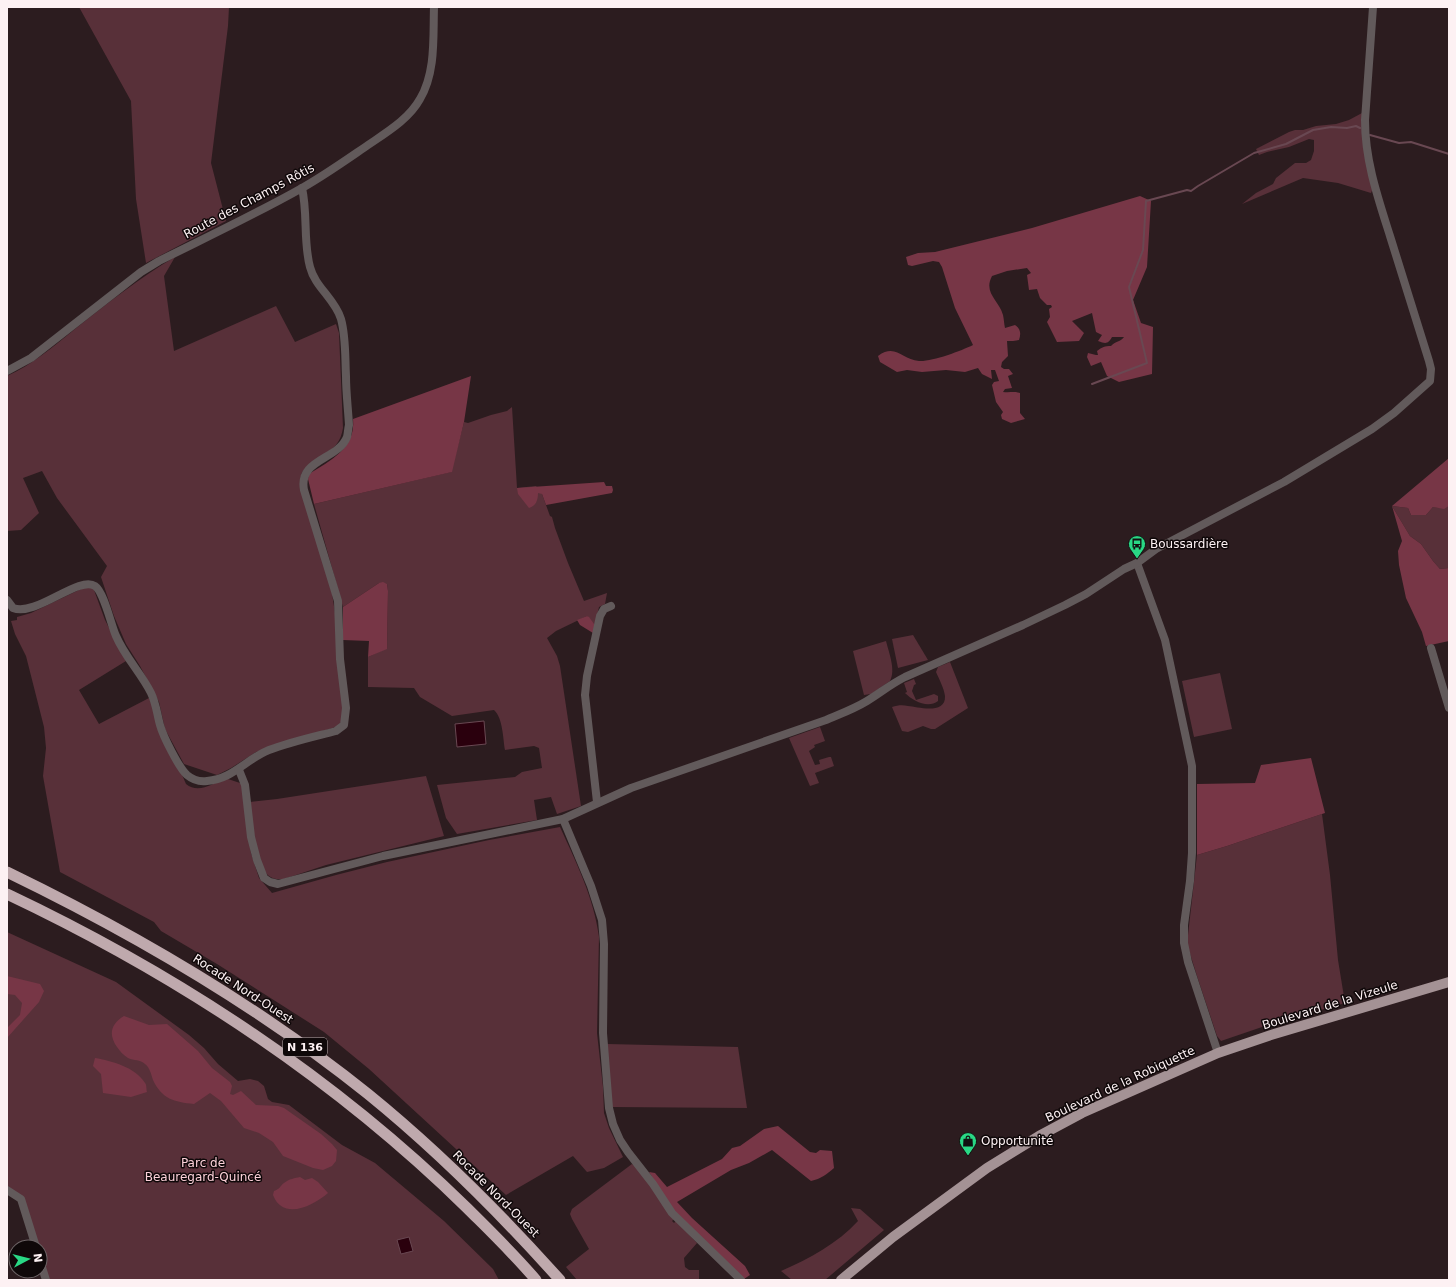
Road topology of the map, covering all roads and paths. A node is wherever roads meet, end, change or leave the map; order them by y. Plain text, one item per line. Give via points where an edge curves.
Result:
1 (434, 7) edge
2 (1373, 7) edge
3 (302, 188) junction
4 (7, 371) edge
5 (1137, 563) junction
6 (7, 600) edge
7 (611, 606) dead end
8 (1431, 648) dead end
9 (1449, 708) edge
10 (239, 770) junction
11 (597, 802) junction
12 (563, 819) junction
13 (7, 872) edge
14 (7, 894) edge
15 (1449, 982) edge
16 (1218, 1053) junction
17 (7, 1190) edge
18 (34, 1239) edge
19 (536, 1280) edge
20 (560, 1280) edge
21 (741, 1280) edge
22 (841, 1280) edge

1 - 3 street, Route des Champs Rôtis via 431,64 425,90 417,104 395,125
2 - 5 street via 1365,120 1368,161 1429,361 1430,381 1394,413 1359,439 1284,482 1161,546
3 - 4 street, Route des Champs Rôtis via 141,272 31,358
3 - 10 street via 309,265 317,283 337,310 344,340 349,425 347,437 324,459 310,468 303,480 338,601 346,717 344,725 336,731 269,750
5 - 11 street via 1065,605 905,677 867,701 826,720
5 - 16 street via 1165,640 1192,766 1191,860 1184,943
6 - 10 street via 13,608 26,608 47,602 82,585 96,586 116,636 153,697 163,732 184,771 193,779 206,781
7 - 11 street via 602,611 600,616 586,687 586,709
8 - 9 street
10 - 12 street via 245,785 256,860 264,878 274,883 289,882 383,856
11 - 12 street
12 - 21 street via 602,920 604,1033 612,1124 628,1152 674,1216
13 - 20 highway, Rocade Nord-Ouest / N 136 via 157,950 259,1014 312,1052 415,1134 531,1247
14 - 19 highway, N 136 via 156,971 293,1061 407,1152 471,1212
15 - 16 main road, Boulevard de la Vizeule
16 - 22 main road, Boulevard de la Robiquette via 1082,1113 1026,1144 942,1200
17 - 18 street via 21,1199

